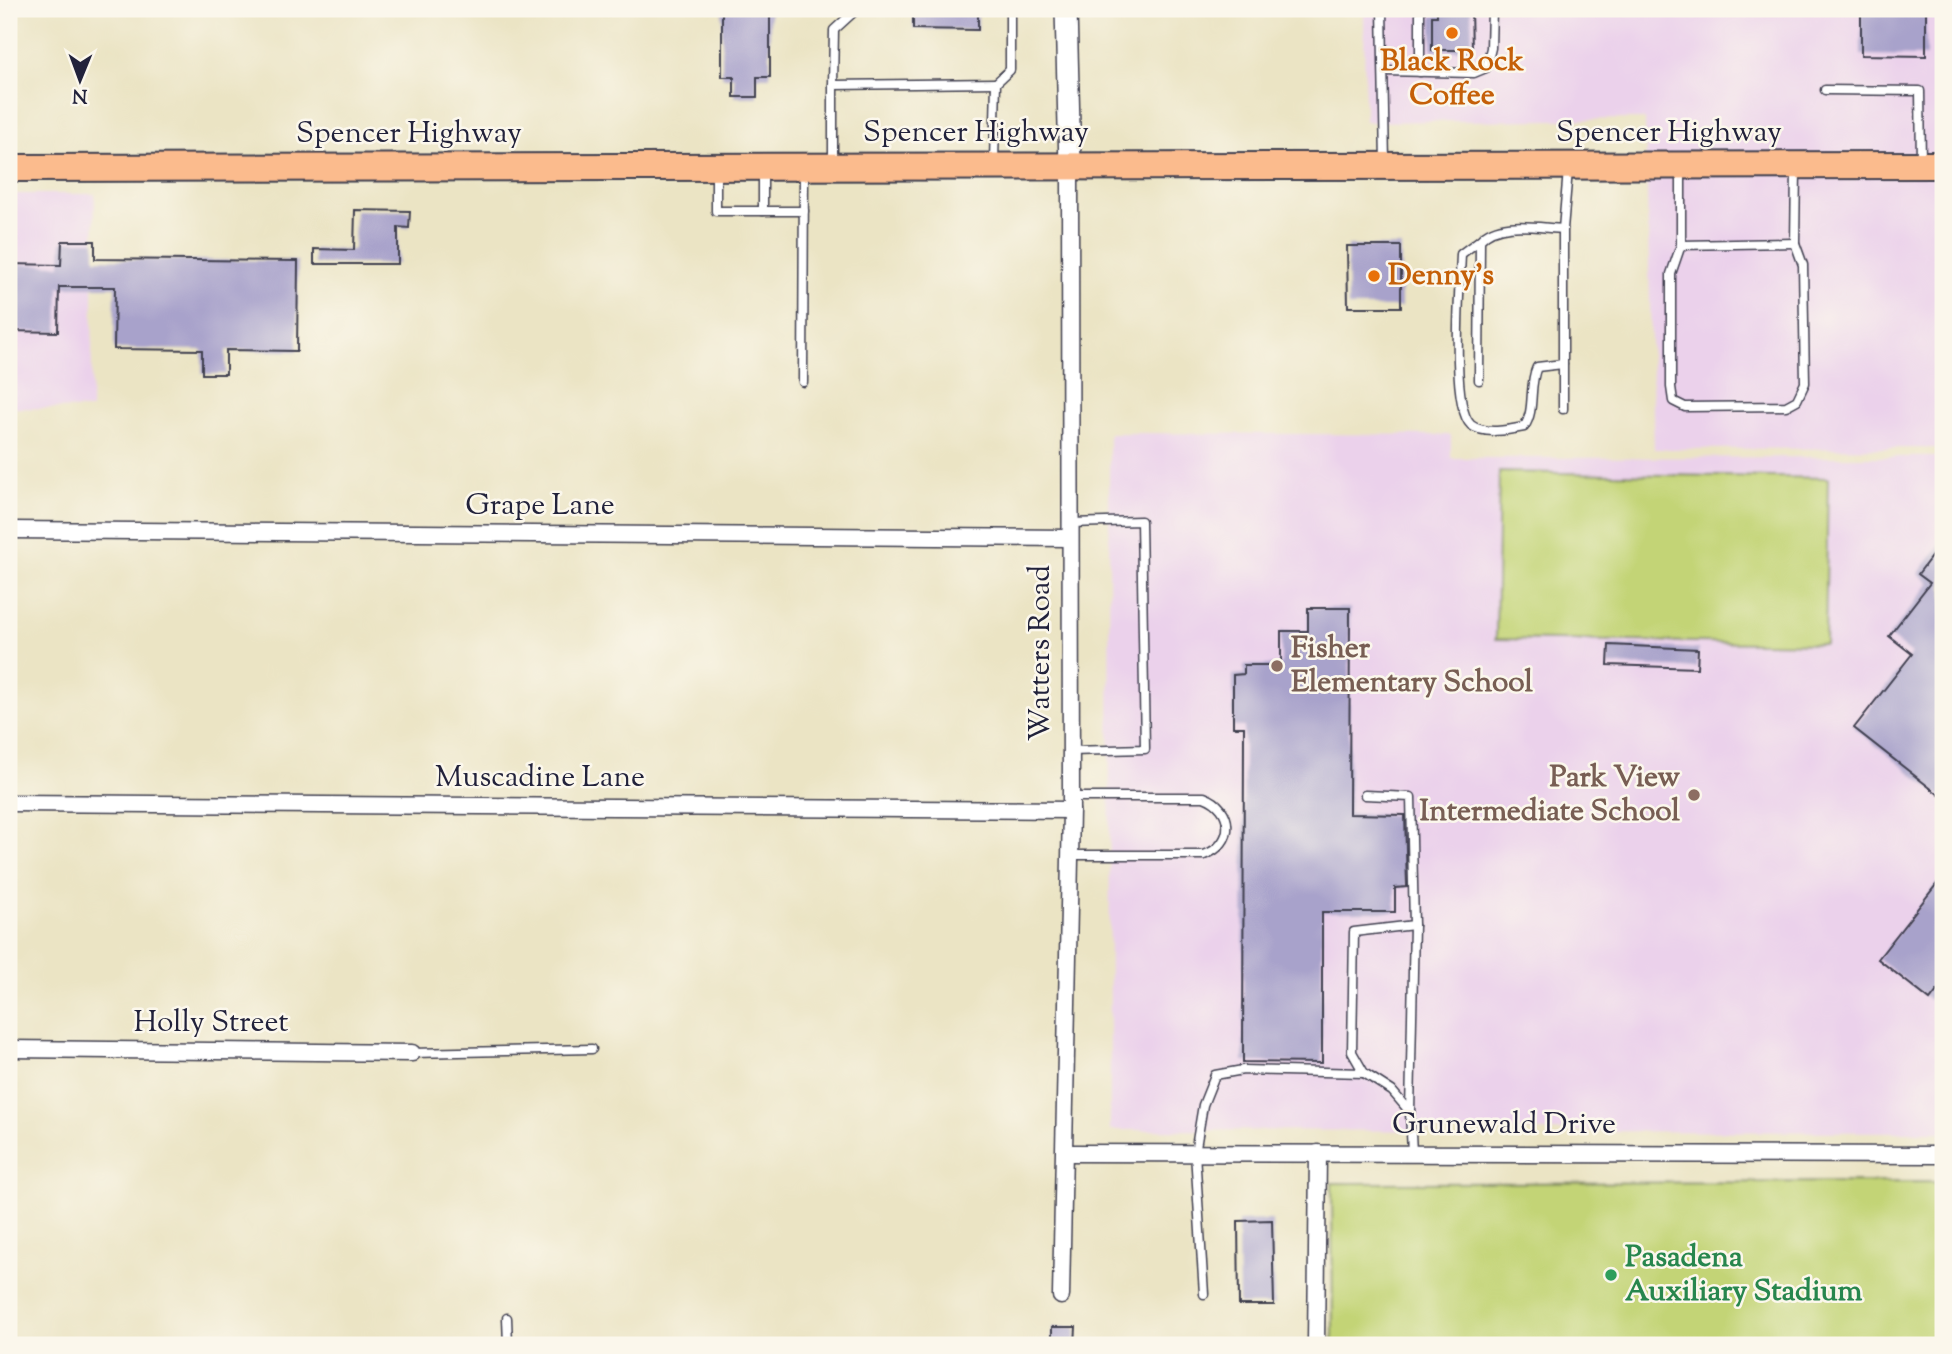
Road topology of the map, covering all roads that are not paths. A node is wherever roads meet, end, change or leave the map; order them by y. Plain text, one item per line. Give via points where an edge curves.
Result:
1 (857, 9) edge
2 (1010, 9) edge
3 (1066, 9) edge
4 (1382, 9) edge
5 (1420, 9) edge
6 (1492, 9) edge
7 (1384, 71) junction
8 (1420, 72) junction
9 (996, 83) junction
10 (833, 85) junction
11 (1825, 90) dead end
12 (1932, 165) edge
13 (1070, 166) junction
14 (1385, 166) junction
15 (1569, 166) junction
16 (1681, 166) junction
17 (1796, 166) junction
18 (716, 167) junction
19 (763, 167) junction
20 (804, 167) junction
21 (833, 167) junction
22 (994, 167) junction
23 (9, 168) edge
24 (763, 211) junction
25 (804, 211) junction
26 (1563, 229) junction
27 (1480, 240) junction
28 (1795, 243) junction
29 (1681, 245) junction
30 (1563, 364) junction
31 (1479, 380) dead end
32 (803, 382) dead end
33 (1563, 409) dead end
34 (9, 530) edge
35 (1070, 530) junction
36 (1071, 751) junction
37 (1365, 794) dead end
38 (9, 803) edge
39 (1071, 803) junction
40 (1070, 855) junction
41 (1414, 925) junction
42 (9, 1049) edge
43 (592, 1049) dead end
44 (412, 1053) joint
45 (1364, 1073) junction
46 (1410, 1112) junction
47 (1065, 1153) junction
48 (1195, 1153) junction
49 (1318, 1153) junction
50 (1412, 1153) junction
51 (1943, 1155) edge
52 (1204, 1294) dead end
53 (1061, 1296) dead end
54 (507, 1318) dead end
55 (508, 1345) edge
56 (1316, 1345) edge

1 - 10 lane via 834,30
2 - 9 lane via 1010,70
3 - 13 street, Watters Road
4 - 7 lane
5 - 8 lane
6 - 8 lane via 1486,68 1474,74
7 - 8 lane
7 - 14 lane
9 - 10 lane
9 - 22 lane
10 - 21 lane
11 - 12 lane via 1920,91
12 - 17 main road, Spencer Highway
13 - 14 main road, Spencer Highway
13 - 22 main road, Spencer Highway
13 - 35 street, Watters Road
14 - 15 main road, Spencer Highway
15 - 16 main road, Spencer Highway
15 - 26 lane
16 - 17 main road, Spencer Highway
16 - 29 lane
17 - 28 lane
18 - 19 main road, Spencer Highway
18 - 23 main road, Spencer Highway
18 - 24 lane via 716,211
19 - 20 main road, Spencer Highway
19 - 24 lane
20 - 21 main road, Spencer Highway
20 - 25 lane
21 - 22 main road, Spencer Highway
24 - 25 lane
25 - 32 lane
26 - 27 lane via 1502,228 1487,232
26 - 30 lane
27 - 30 lane via 1461,254 1459,370 1464,415 1482,430 1524,427 1530,418 1531,380 1537,367
27 - 31 lane
28 - 29 lane
28 - 29 lane via 1803,265 1805,383 1797,400 1786,406 1685,407 1673,401 1671,274
30 - 33 lane
34 - 35 street, Grape Lane
35 - 36 street, Watters Road
35 - 36 lane via 1141,522 1145,749
36 - 39 street, Watters Road
37 - 41 lane via 1411,797
38 - 39 street, Muscadine Lane
39 - 40 street, Watters Road
39 - 40 lane via 1204,797 1220,805 1228,831 1220,847 1204,855
40 - 47 street, Watters Road
41 - 45 lane via 1354,932 1352,1052
41 - 46 lane
42 - 44 street, Holly Street
43 - 44 lane
45 - 46 lane via 1392,1091
45 - 48 lane via 1242,1070 1215,1075 1203,1105
46 - 50 lane
47 - 48 street, Grunewald Drive
47 - 53 street, Watters Road
48 - 49 street, Grunewald Drive
48 - 52 lane
49 - 50 street, Grunewald Drive
49 - 56 street
50 - 51 street, Grunewald Drive
54 - 55 lane

